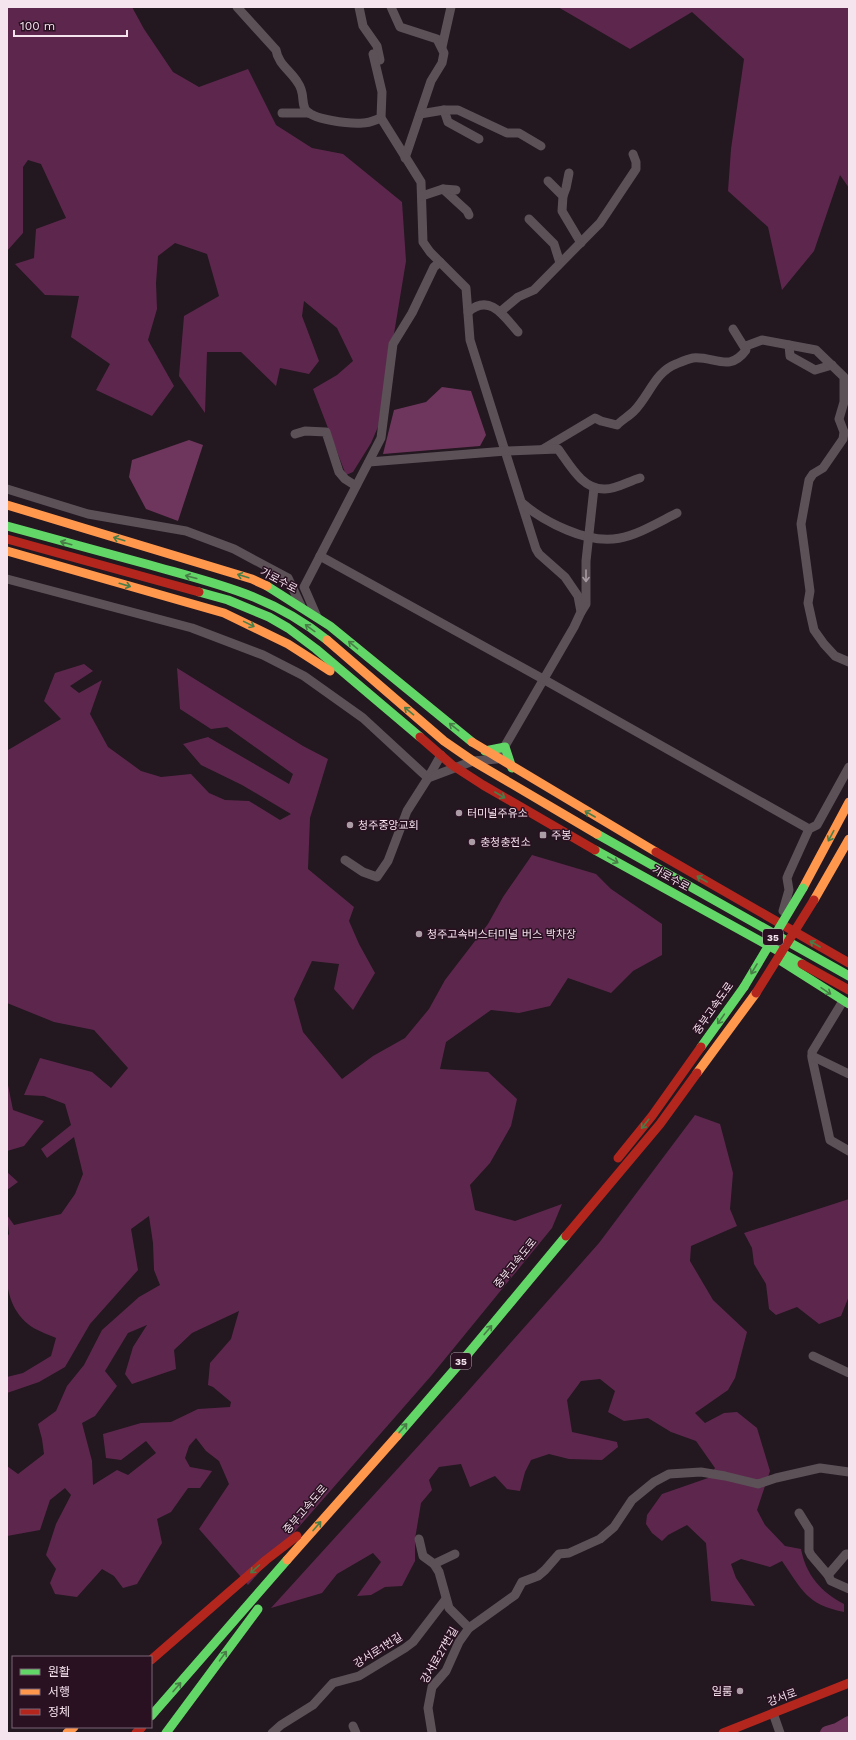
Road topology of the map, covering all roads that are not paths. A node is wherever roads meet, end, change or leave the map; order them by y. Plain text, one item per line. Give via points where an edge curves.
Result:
1 (237, 7) edge
2 (359, 7) edge
3 (391, 7) edge
4 (451, 7) edge
5 (442, 47) junction
6 (374, 54) dead end
7 (381, 99) junction
8 (444, 110) junction
9 (309, 112) junction
10 (282, 113) dead end
11 (420, 114) junction
12 (381, 118) junction
13 (479, 139) dead end
14 (540, 146) dead end
15 (633, 154) dead end
16 (405, 158) junction
17 (569, 173) dead end
18 (548, 181) dead end
19 (443, 189) junction
20 (456, 190) dead end
21 (422, 196) junction
22 (563, 196) junction
23 (469, 215) dead end
24 (529, 219) dead end
25 (581, 243) junction
26 (440, 262) junction
27 (560, 263) junction
28 (468, 312) junction
29 (500, 312) junction
30 (733, 329) dead end
31 (518, 332) dead end
32 (789, 345) junction
33 (746, 346) junction
34 (832, 365) junction
35 (847, 432) edge
36 (295, 434) dead end
37 (542, 450) junction
38 (506, 452) junction
39 (369, 462) junction
40 (640, 478) dead end
41 (356, 486) junction
42 (594, 488) junction
43 (7, 489) edge
44 (521, 502) junction
45 (7, 505) edge
46 (7, 512) edge
47 (677, 513) dead end
48 (67, 523) junction
49 (7, 526) edge
50 (589, 538) junction
51 (7, 539) edge
52 (7, 552) edge
53 (320, 556) junction
54 (7, 579) edge
55 (301, 606) junction
56 (581, 612) junction
57 (317, 617) junction
58 (849, 662) edge
59 (543, 680) junction
60 (396, 718) junction
61 (504, 747) junction
62 (485, 751) junction
63 (441, 755) junction
64 (497, 759) junction
65 (473, 761) junction
66 (455, 767) junction
67 (849, 767) edge
68 (512, 768) junction
69 (490, 772) junction
70 (428, 778) junction
71 (483, 785) junction
72 (849, 802) edge
73 (809, 829) junction
74 (849, 839) edge
75 (345, 860) dead end
76 (713, 914) junction
77 (780, 924) junction
78 (849, 963) edge
79 (849, 976) edge
80 (849, 990) edge
81 (846, 1002) edge
82 (812, 1056) junction
83 (849, 1074) edge
84 (849, 1151) edge
85 (611, 1165) dead end
86 (536, 1257) dead end
87 (813, 1356) dead end
88 (849, 1373) edge
89 (849, 1472) edge
90 (799, 1514) dead end
91 (300, 1539) junction
92 (419, 1539) dead end
93 (455, 1554) dead end
94 (849, 1554) edge
95 (434, 1564) junction
96 (828, 1575) junction
97 (849, 1589) edge
98 (446, 1599) junction
99 (469, 1628) junction
100 (152, 1659) edge
101 (849, 1684) edge
102 (152, 1703) edge
103 (773, 1713) junction
104 (152, 1715) edge
105 (780, 1731) edge
106 (166, 1733) edge
107 (272, 1733) edge
108 (432, 1733) edge
109 (723, 1733) edge

1 - 9 street via 276,50 277,58 298,83 304,95 305,109
2 - 7 street via 363,26 377,46 385,89
3 - 5 street via 400,27 437,39
4 - 5 street
5 - 11 street via 442,63 432,80
6 - 7 street via 382,92
7 - 12 street
8 - 11 street
8 - 13 street via 448,122
8 - 14 street via 465,112 507,133 519,133
9 - 10 street
9 - 12 street via 345,122 364,123
11 - 16 street
12 - 16 street
15 - 25 street via 636,170 600,223
16 - 21 street via 419,177
17 - 22 street
18 - 22 street
19 - 20 street
19 - 21 street
19 - 23 street via 468,211
21 - 26 street via 423,242
22 - 25 street via 562,211
24 - 27 street via 554,244
25 - 27 street
26 - 28 street via 466,288
26 - 39 street via 434,267 412,313 393,344 381,438
27 - 29 street via 534,290 518,297
28 - 29 street via 484,304
28 - 38 street via 470,340
29 - 31 street
30 - 33 street
32 - 33 street via 762,340
32 - 34 street via 816,350
32 - 34 street via 790,356 816,370
33 - 37 street via 746,350 735,361 725,363 693,358 675,364 666,369 634,411 617,425 595,418
34 - 35 street via 844,377 844,402 839,419
35 - 58 street via 836,452 809,480 801,524 810,592 808,603 814,630 835,656
36 - 41 street via 305,431 326,432 339,472
37 - 38 street
37 - 42 street via 558,450 579,478
38 - 39 street
38 - 44 street
39 - 41 street
40 - 42 street via 605,490
41 - 53 street
42 - 50 street
43 - 55 street via 88,514 186,531 234,549 288,578
44 - 50 street via 549,522
44 - 56 street via 539,554 565,577 578,596
45 - 48 main road, 가로수로
46 - 48 main road
47 - 50 street via 637,534 609,540
55 -> 48 main road, 가로수로 via 252,579
65 -> 49 main road, 가로수로 via 439,736 325,639 270,603 232,588
50 -> 56 street via 586,604
51 - 60 main road, 가로수로 via 245,606 269,617 293,632
52 -> 60 main road, 가로수로 via 190,602 240,620 305,654
53 - 57 street via 304,587
53 - 59 street
54 - 70 street via 192,628 262,655 304,676 363,718
55 - 57 main road, 가로수로
56 - 59 street
62 -> 57 main road, 가로수로
59 - 61 street
59 - 73 street
60 - 63 main road, 가로수로
61 - 62 main road
61 - 64 street
61 - 68 main road
62 - 64 main road, 가로수로
63 - 66 main road, 가로수로
63 - 70 street
64 - 65 street
64 - 68 main road, 가로수로
64 - 69 street
65 - 66 street
65 - 69 main road, 가로수로
66 - 70 street
66 - 71 main road, 가로수로
67 - 73 street via 817,825
77 -> 68 main road, 가로수로
69 - 71 street
69 - 79 main road, 가로수로
70 - 75 street via 407,811 388,861 377,877 363,872
71 -> 76 main road, 가로수로
72 -> 85 main road, 중부고속도로 / 35, bridge via 803,888 744,987 652,1116
73 - 77 street via 787,878 789,890
91 -> 74 main road, 중부고속도로 / 35, bridge via 467,1355 660,1124 756,993
76 - 80 main road, 가로수로
76 -> 81 main road
78 -> 77 main road, 가로수로
81 - 82 street via 812,1052
82 - 83 street
82 - 84 street via 830,1140
86 - 91 main road, 중부고속도로 / 35
87 - 88 street
89 - 99 street, 강서로27번길 via 820,1468 758,1484 701,1472 669,1474 648,1486 632,1500 614,1527 600,1539 569,1553 560,1554 538,1576 522,1582 515,1595
90 - 96 street via 809,1529 808,1551
91 -> 100 main road via 266,1560
91 - 102 main road, 중부고속도로 / 35
104 -> 91 main road, 중부고속도로 / 35
106 -> 91 main road via 271,1590
92 - 95 street via 423,1556
93 - 95 street
94 - 96 street via 846,1554
95 - 98 street via 444,1586
96 - 97 street via 832,1581
98 - 99 street via 449,1608
98 - 107 street, 강서로1번길 via 413,1642 359,1676 333,1683 313,1705
99 - 108 street, 강서로27번길 via 459,1642 446,1671 432,1687 428,1708
101 - 103 main road, 강서로
103 - 105 street
103 - 109 main road, 강서로

